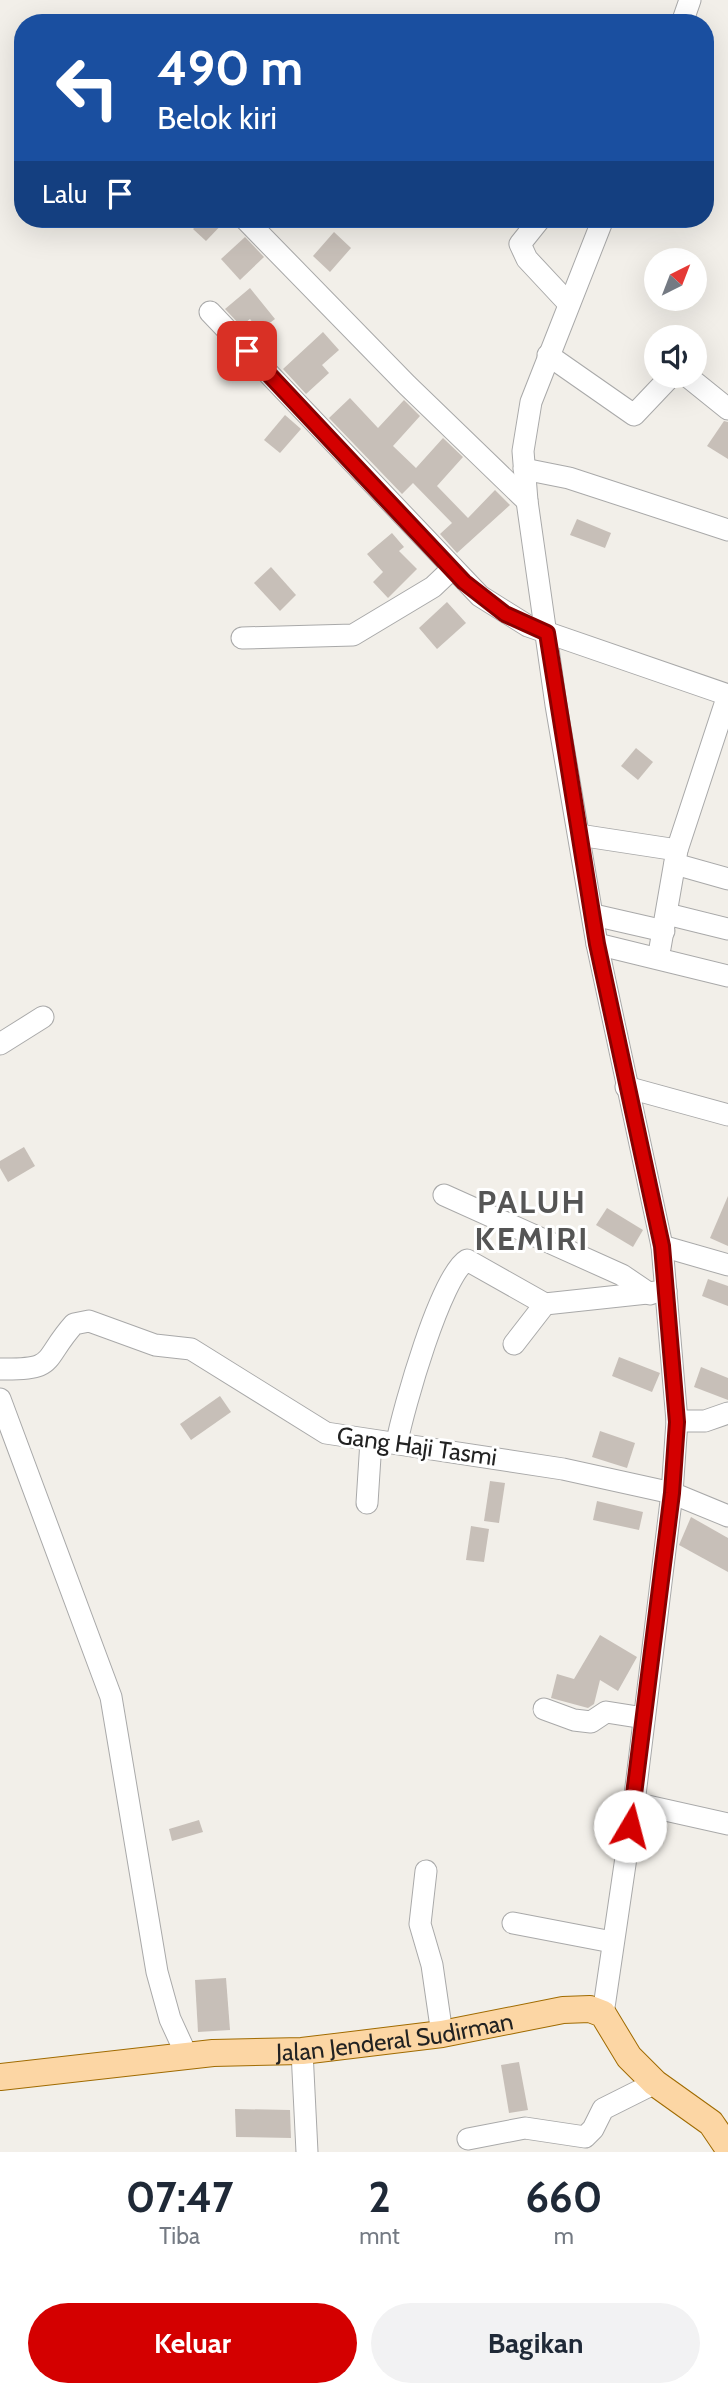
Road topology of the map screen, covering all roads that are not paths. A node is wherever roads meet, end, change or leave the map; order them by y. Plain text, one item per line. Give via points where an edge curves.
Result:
1 (255, 228) edge
2 (533, 228) edge
3 (599, 228) edge
4 (569, 304) junction
5 (210, 312) dead end
6 (548, 355) junction
7 (660, 388) edge
8 (702, 388) edge
9 (728, 409) edge
10 (524, 469) junction
11 (527, 501) junction
12 (728, 530) edge
13 (453, 568) junction
14 (547, 633) junction
15 (242, 638) dead end
16 (728, 695) edge
17 (579, 835) junction
18 (676, 857) junction
19 (728, 879) edge
20 (594, 915) junction
21 (728, 929) edge
22 (663, 931) junction
23 (597, 944) junction
24 (728, 976) edge
25 (43, 1017) dead end
26 (0, 1044) edge
27 (626, 1087) junction
28 (728, 1115) edge
29 (444, 1195) dead end
30 (662, 1246) junction
31 (728, 1265) edge
32 (658, 1293) junction
33 (545, 1304) junction
34 (514, 1344) dead end
35 (0, 1369) edge
36 (0, 1399) edge
37 (728, 1413) edge
38 (677, 1422) junction
39 (371, 1441) junction
40 (397, 1442) junction
41 (672, 1493) junction
42 (367, 1503) dead end
43 (728, 1516) edge
44 (544, 1709) dead end
45 (644, 1718) junction
46 (634, 1803) junction
47 (728, 1824) edge
48 (426, 1871) dead end
49 (513, 1923) dead end
50 (612, 1942) junction
51 (603, 2014) junction
52 (442, 2034) junction
53 (302, 2051) junction
54 (187, 2056) junction
55 (0, 2077) edge
56 (655, 2083) junction
57 (468, 2138) dead end
58 (727, 2142) edge
59 (307, 2152) edge

1 - 11 street
2 - 4 street via 520,244 527,259
3 - 4 street
4 - 6 street
5 - 13 street
6 - 7 street via 634,415
6 - 10 street via 527,422
8 - 9 street
10 - 11 street
10 - 12 street via 569,478
11 - 14 street
13 - 14 street via 505,614
13 - 15 street via 433,587 353,635
14 - 16 street
14 - 17 street
16 - 18 street
17 - 18 street
17 - 20 street
18 - 19 street
18 - 22 street
20 - 22 street
20 - 23 street
21 - 22 street
23 - 24 street
23 - 27 street
25 - 26 street
27 - 28 street
27 - 30 street
29 - 32 street
30 - 31 street
30 - 32 street
32 - 33 street
32 - 38 street
33 - 34 street
33 - 40 street via 477,1264 461,1264 432,1327 404,1406
35 - 39 street, Gang Haji Tasmi via 46,1364 74,1324 89,1321 155,1345 191,1349 326,1433
36 - 54 street via 111,1697 157,1972 170,2019
37 - 38 street via 705,1421
38 - 41 street
39 - 40 street, Gang Haji Tasmi
39 - 42 street
40 - 41 street, Gang Haji Tasmi via 563,1468
41 - 43 street, Gang Haji Tasmi
41 - 45 street
44 - 45 street via 591,1722 606,1712
45 - 46 street
46 - 47 street
46 - 50 street
48 - 52 street via 420,1924 432,1965
49 - 50 street
50 - 51 street
51 - 52 main road, Jalan Jenderal Sudirman via 590,2009 563,2010
51 - 56 main road via 629,2057
52 - 53 main road, Jalan Jenderal Sudirman
53 - 54 main road, Jalan Jenderal Sudirman
53 - 59 street
54 - 55 main road, Jalan Jenderal Sudirman
56 - 57 street via 603,2109 585,2137 525,2128
56 - 58 main road via 711,2123

